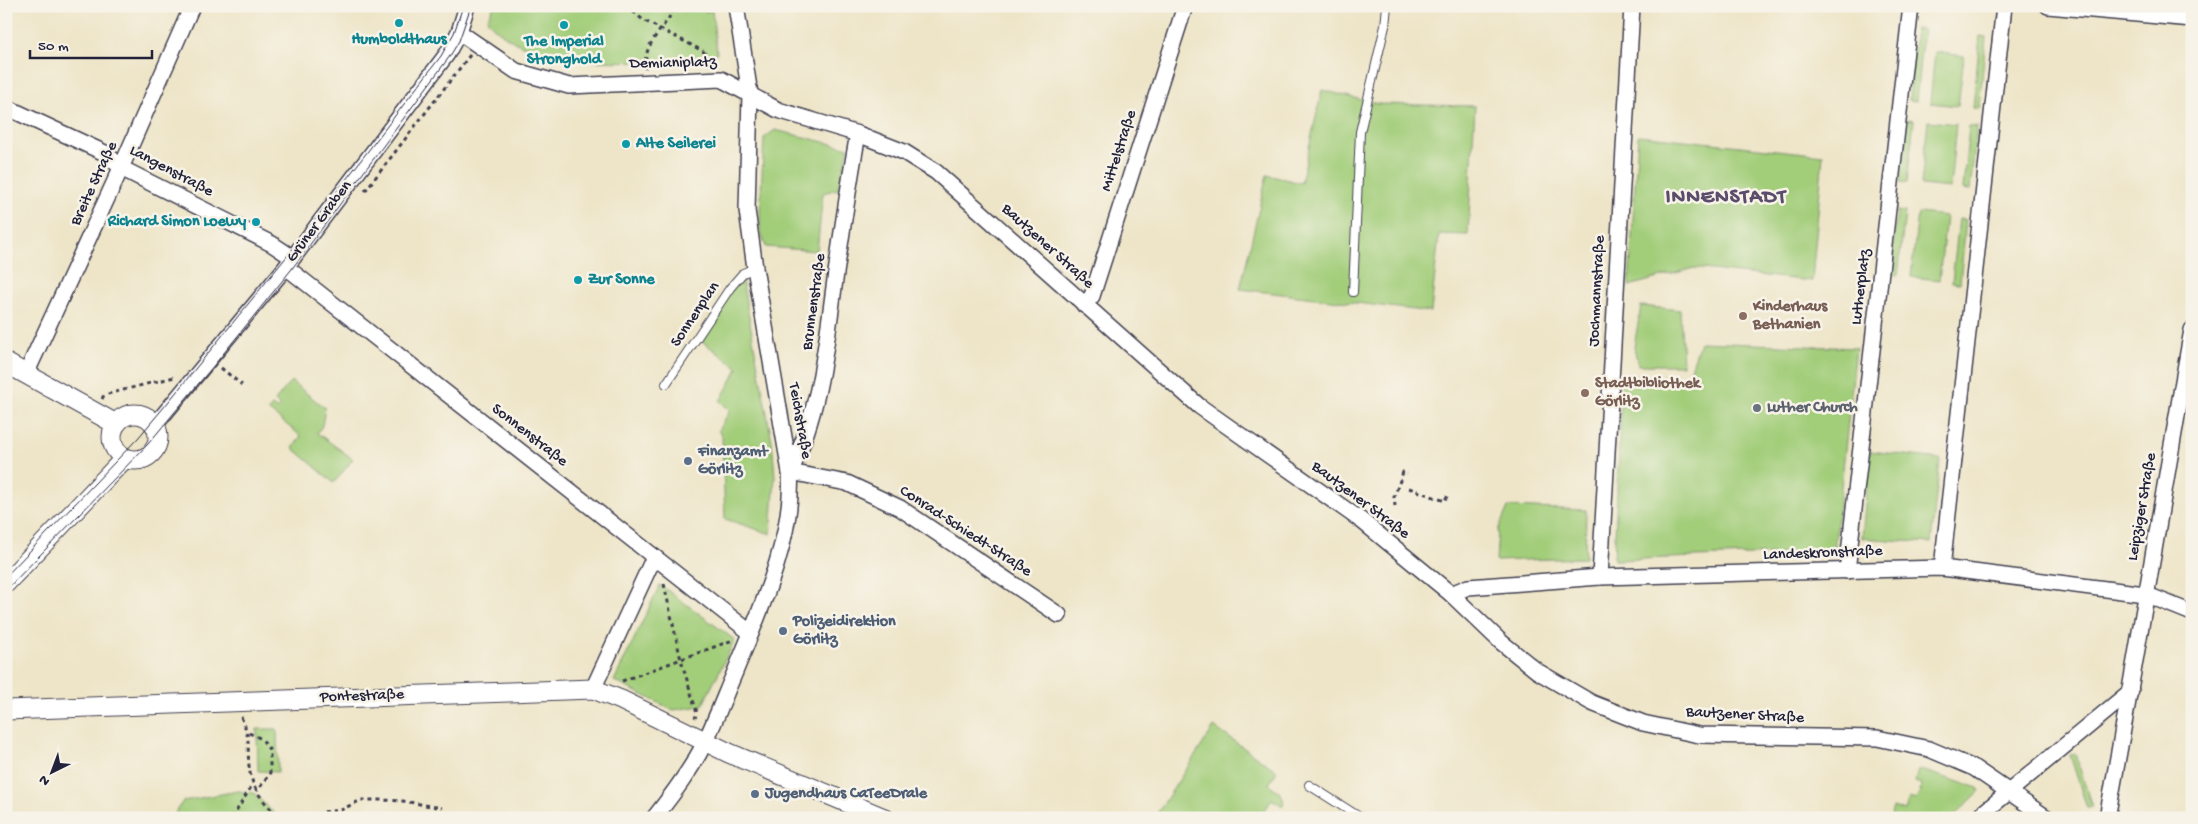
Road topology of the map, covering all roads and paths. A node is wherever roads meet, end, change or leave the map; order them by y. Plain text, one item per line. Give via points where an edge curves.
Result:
1 (192, 6) edge
2 (467, 6) edge
3 (627, 6) edge
4 (675, 6) edge
5 (736, 6) edge
6 (1185, 6) edge
7 (1387, 6) edge
8 (1632, 6) edge
9 (1912, 6) edge
10 (2004, 6) edge
11 (2048, 6) edge
12 (2192, 19) edge
13 (660, 30) junction
14 (459, 32) junction
15 (477, 44) junction
16 (721, 79) junction
17 (646, 82) junction
18 (750, 94) junction
19 (6, 107) edge
20 (858, 134) junction
21 (121, 168) junction
22 (360, 197) dead end
23 (289, 262) junction
24 (755, 268) junction
25 (1353, 292) dead end
26 (1084, 305) junction
27 (2192, 330) edge
28 (6, 363) edge
29 (26, 374) junction
30 (176, 376) dead end
31 (233, 378) dead end
32 (666, 384) dead end
33 (242, 385) dead end
34 (94, 412) junction
35 (116, 424) junction
36 (155, 425) junction
37 (125, 458) junction
38 (790, 472) junction
39 (1407, 474) dead end
40 (1409, 488) dead end
41 (1446, 495) dead end
42 (1395, 506) dead end
43 (652, 562) junction
44 (1942, 568) junction
45 (1847, 571) junction
46 (1600, 577) junction
47 (6, 583) edge
48 (1451, 594) junction
49 (2145, 594) junction
50 (2192, 613) edge
51 (1059, 615) dead end
52 (746, 629) junction
53 (681, 660) junction
54 (596, 682) junction
55 (2131, 692) junction
56 (233, 701) junction
57 (6, 710) edge
58 (249, 733) junction
59 (708, 735) junction
60 (253, 784) junction
61 (1309, 785) dead end
62 (257, 791) junction
63 (2008, 791) junction
64 (442, 808) dead end
65 (232, 818) edge
66 (281, 818) edge
67 (321, 818) edge
68 (654, 818) edge
69 (884, 818) edge
70 (1361, 818) edge
71 (1977, 818) edge
72 (2047, 818) edge
73 (2107, 818) edge

1 - 21 street, Breite Straße
2 - 14 street, Grüner Graben
3 - 13 path
4 - 13 path
5 - 18 street
6 - 26 street, Mittelstraße via 1092,296
7 - 25 lane via 1360,132
8 - 46 street, Jochmannstraße
9 - 45 street, Lutherplatz
10 - 44 street
11 - 12 street
13 - 16 path via 703,51
13 - 17 path via 652,38 644,57
14 - 15 street, Demianiplatz
14 - 23 street, Grüner Graben via 448,54
15 - 17 street, Demianiplatz via 516,71 569,86
15 - 22 path
16 - 17 street, Demianiplatz
16 - 18 street, Demianiplatz
18 - 20 street, Bautzener Straße via 778,110
18 - 24 street, Teichstraße via 747,210
19 - 21 street, Langenstraße via 107,154
20 - 26 street, Bautzener Straße via 904,152 936,172
20 - 38 street, Brunnenstraße via 844,212 823,373 801,450
21 - 23 street, Langenstraße via 272,244
21 - 29 street, Breite Straße
23 - 36 street, Grüner Graben
23 - 43 street, Sonnenstraße
24 - 32 lane, Sonnenplan via 743,273 730,288
24 - 38 street, Teichstraße
26 - 48 street, Bautzener Straße via 1199,406 1362,521
27 - 49 street, Leipziger Straße
28 - 29 street
29 - 34 street
30 - 34 path via 104,396
31 - 33 path
34 - 35 street
35 - 36 street via 134,414 147,417
35 - 37 street via 112,441 117,452
36 - 37 street via 158,442 151,455 137,460
37 - 47 street
38 - 51 street, Conrad-Schiedt-Straße via 847,483 900,508
38 - 52 street, Teichstraße via 791,490 779,557
39 - 42 path via 1403,472 1394,497
40 - 41 path via 1445,501
43 - 52 street, Sonnenstraße
43 - 53 path via 665,585
43 - 54 street
44 - 45 street, Landeskronstraße
44 - 49 street, Landeskronstraße
45 - 46 street, Landeskronstraße
46 - 48 street, Landeskronstraße via 1468,587
48 - 63 street, Bautzener Straße via 1537,671 1592,703 1643,723 1699,735 1878,738 1929,749 1974,768
49 - 50 street, Landeskronstraße
49 - 55 street, Leipziger Straße
52 - 53 path via 732,640
52 - 59 street, Teichstraße
53 - 54 path via 623,682
53 - 59 path via 697,713 694,720
54 - 56 street, Pontestraße
54 - 59 street, Pontestraße
55 - 63 street
55 - 73 street, Leipziger Straße
56 - 57 street, Pontestraße
56 - 58 path
58 - 60 path via 249,766
58 - 62 path via 262,738 270,751 270,774
59 - 68 street, Teichstraße via 672,795
59 - 69 street, Pontestraße via 729,753
60 - 62 path
60 - 65 path
61 - 70 lane
62 - 66 path via 268,808
63 - 71 street
63 - 72 street, Bautzener Straße
64 - 67 path via 403,801 361,800 341,810 322,812

